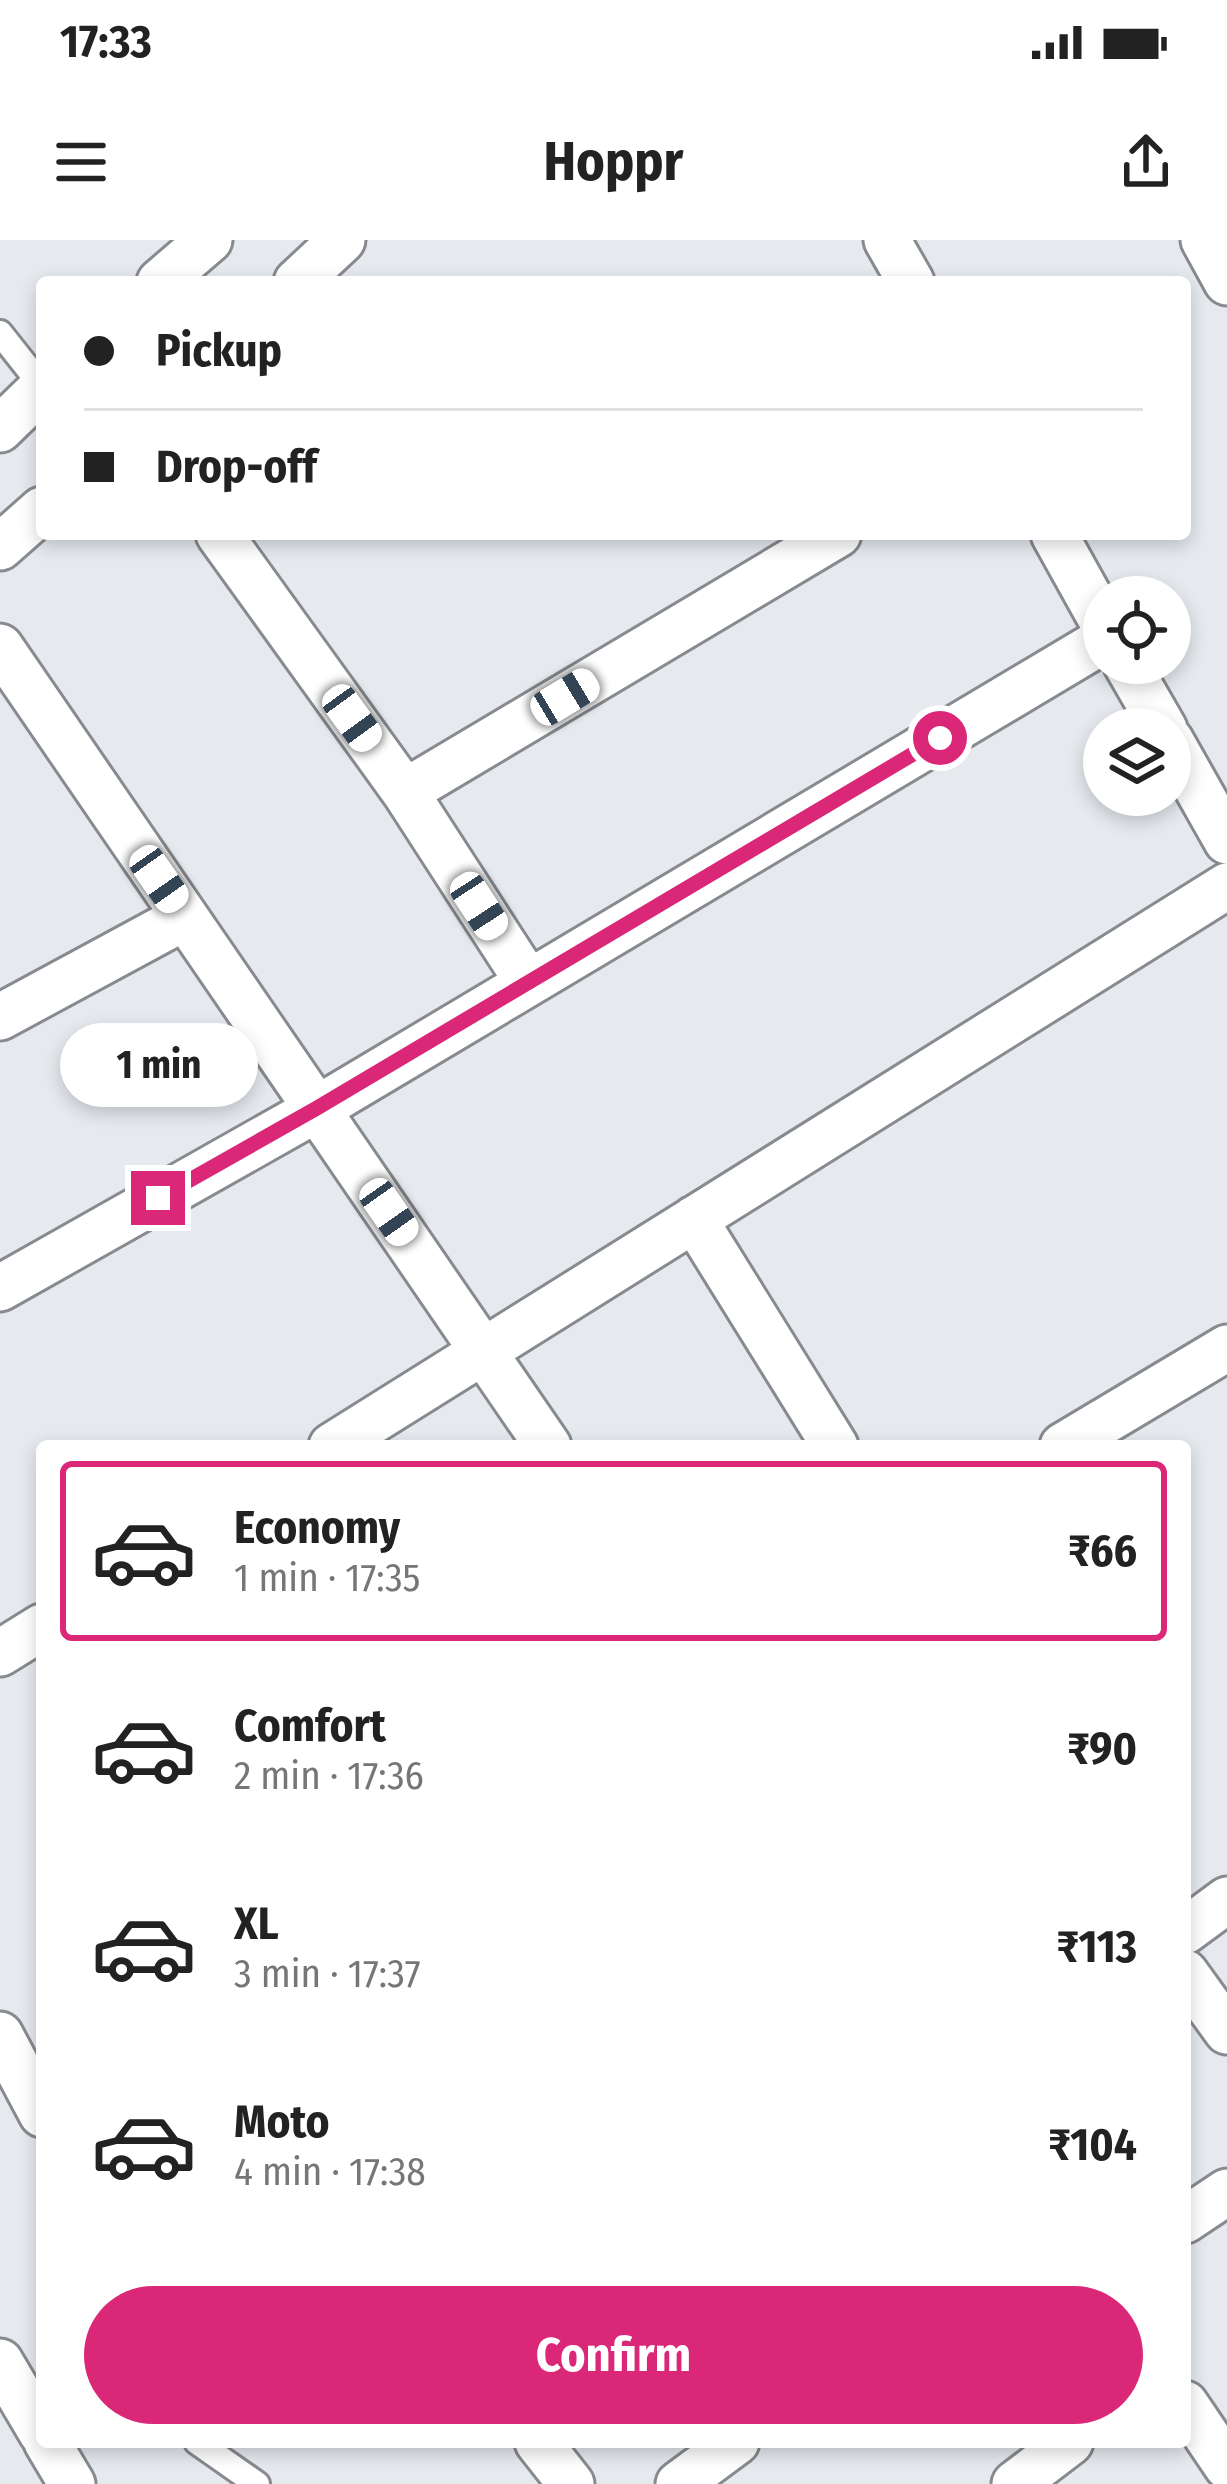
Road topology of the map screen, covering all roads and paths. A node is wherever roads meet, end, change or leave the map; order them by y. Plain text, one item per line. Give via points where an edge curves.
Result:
1 (209, 240) edge
2 (342, 240) edge
3 (887, 240) edge
4 (1204, 240) edge
5 (167, 276) edge
6 (303, 276) edge
7 (908, 276) edge
8 (1227, 281) edge
9 (0, 333) edge
10 (36, 379) edge
11 (36, 393) edge
12 (0, 429) edge
13 (36, 515) edge
14 (223, 540) edge
15 (828, 540) edge
16 (1057, 540) edge
17 (0, 547) edge
18 (1083, 586) edge
19 (0, 647) edge
20 (1083, 652) edge
21 (1191, 777) edge
22 (405, 792) junction
23 (1227, 841) edge
24 (1227, 886) edge
25 (185, 917) junction
26 (528, 982) junction
27 (0, 1016) edge
28 (317, 1108) junction
29 (694, 1219) junction
30 (0, 1288) edge
31 (1227, 1348) edge
32 (484, 1350) junction
33 (342, 1440) edge
34 (544, 1440) edge
35 (831, 1440) edge
36 (1074, 1440) edge
37 (36, 1631) edge
38 (0, 1653) edge
39 (1227, 1900) edge
40 (1191, 1927) edge
41 (1191, 1981) edge
42 (1227, 2031) edge
43 (0, 2035) edge
44 (36, 2103) edge
45 (1227, 2192) edge
46 (1191, 2216) edge
47 (0, 2362) edge
48 (1191, 2413) edge
49 (36, 2423) edge
50 (51, 2448) edge
51 (205, 2448) edge
52 (543, 2448) edge
53 (728, 2448) edge
54 (1062, 2448) edge
55 (1227, 2466) edge
56 (72, 2484) edge
57 (256, 2484) edge
58 (571, 2484) edge
59 (679, 2484) edge
60 (1015, 2484) edge

1 - 5 street
2 - 6 street
3 - 7 street
4 - 8 street
9 - 10 lane
11 - 12 street
13 - 17 street
14 - 22 street
15 - 22 street
16 - 18 street
19 - 25 street
20 - 26 street
21 - 23 street
22 - 26 street
24 - 29 street
25 - 27 street
25 - 28 street
26 - 28 street
28 - 30 street
28 - 32 street
29 - 32 street
29 - 35 street
31 - 36 street
32 - 33 street
32 - 34 street
37 - 38 street
39 - 40 street
41 - 42 street
43 - 44 street
45 - 46 street
47 - 49 street
48 - 55 street
50 - 56 street
51 - 57 lane
52 - 58 street
53 - 59 street
54 - 60 street

